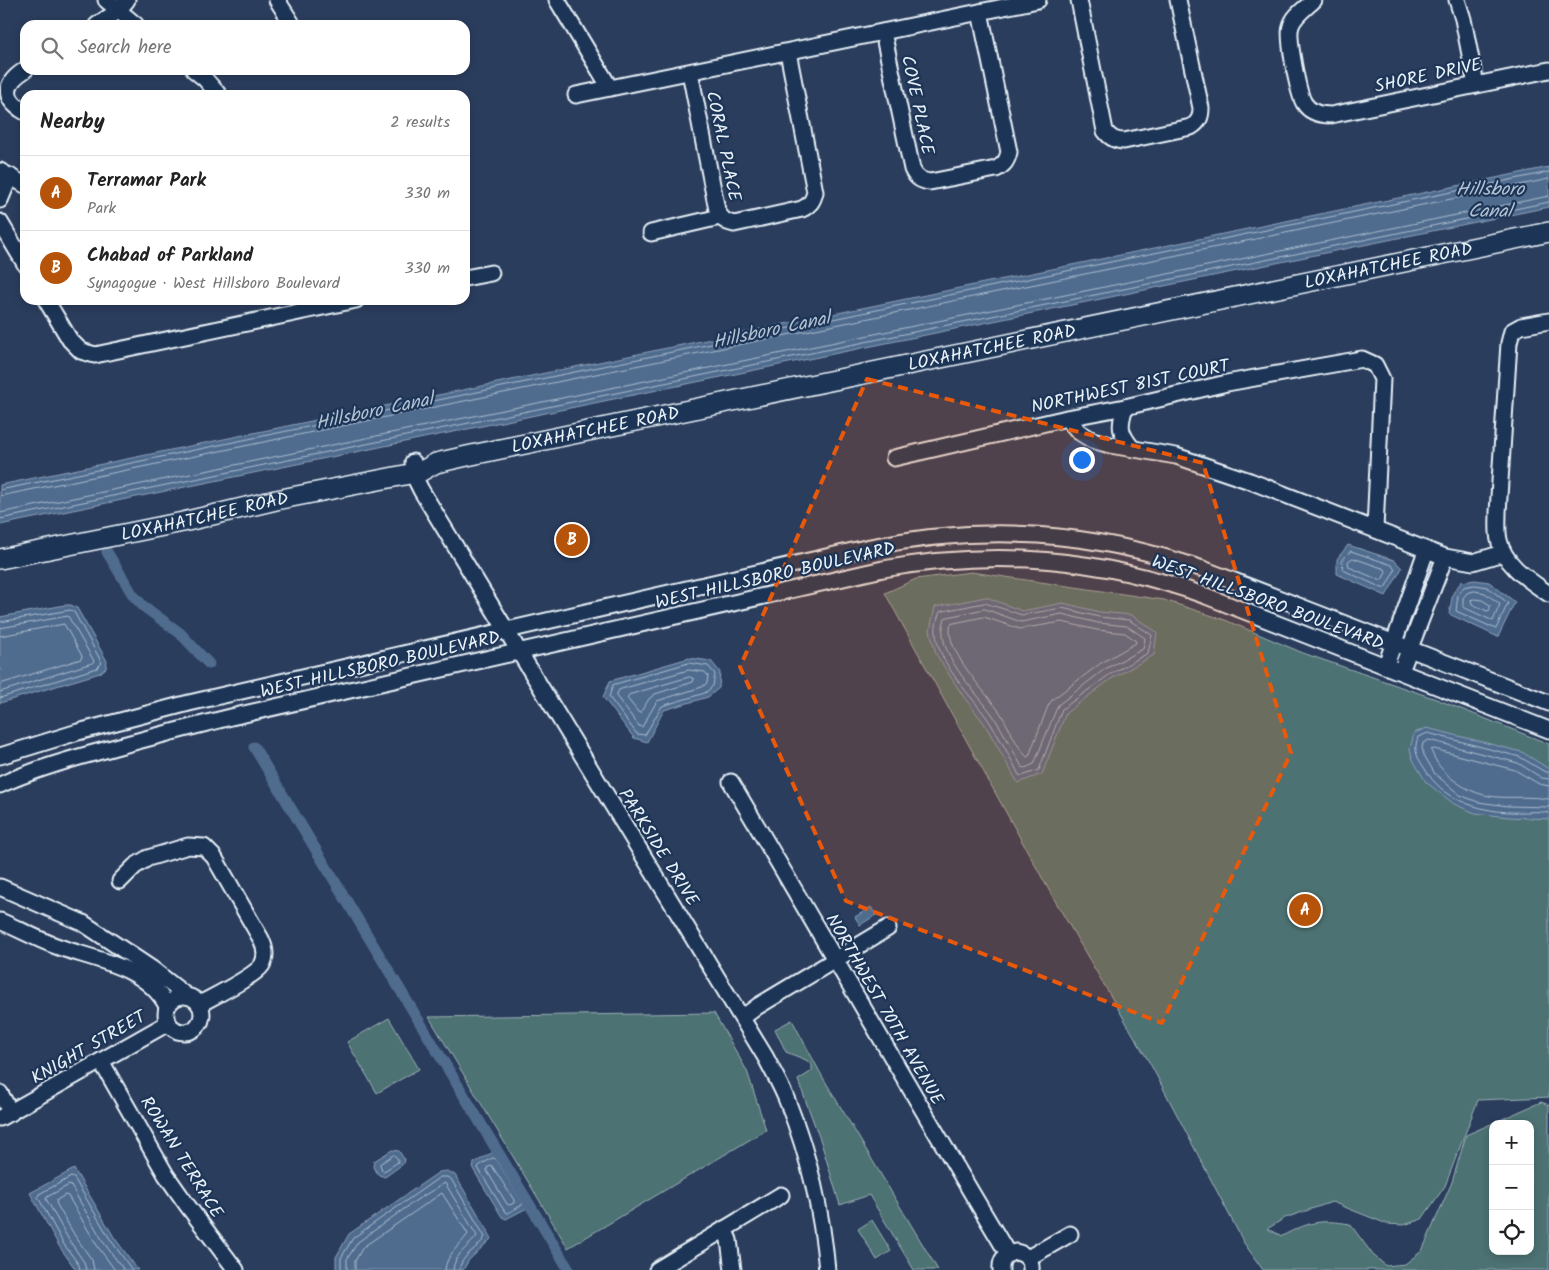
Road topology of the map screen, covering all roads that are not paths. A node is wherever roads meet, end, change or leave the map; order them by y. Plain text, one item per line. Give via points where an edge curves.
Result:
1 (106, 0) edge
2 (277, 0) edge
3 (557, 0) edge
4 (1038, 0) edge
5 (1079, 0) edge
6 (1178, 0) edge
7 (1314, 0) edge
8 (1457, 0) edge
9 (123, 6) edge
10 (980, 12) junction
11 (103, 20) edge
12 (133, 20) edge
13 (289, 20) edge
14 (883, 32) junction
15 (788, 52) junction
16 (1549, 70) edge
17 (690, 72) junction
18 (20, 74) edge
19 (198, 75) edge
20 (1476, 85) junction
21 (610, 88) junction
22 (211, 90) edge
23 (576, 95) dead end
24 (20, 108) edge
25 (5, 173) edge
26 (20, 182) edge
27 (0, 200) edge
28 (720, 217) junction
29 (0, 222) edge
30 (1549, 232) edge
31 (651, 233) dead end
32 (20, 256) edge
33 (491, 273) dead end
34 (470, 277) edge
35 (49, 305) edge
36 (332, 305) edge
37 (1549, 321) edge
38 (1125, 407) junction
39 (1068, 418) junction
40 (1132, 448) junction
41 (894, 458) dead end
42 (414, 468) junction
43 (1375, 529) junction
44 (0, 546) edge
45 (1426, 551) junction
46 (1503, 553) junction
47 (1445, 558) junction
48 (0, 559) edge
49 (1549, 594) edge
50 (506, 631) junction
51 (1394, 643) junction
52 (1409, 649) junction
53 (518, 652) junction
54 (1386, 666) junction
55 (1401, 671) junction
56 (1549, 704) edge
57 (1549, 730) edge
58 (0, 756) edge
59 (731, 782) dead end
60 (0, 785) edge
61 (120, 881) dead end
62 (0, 887) edge
63 (0, 921) edge
64 (888, 928) dead end
65 (836, 959) junction
66 (186, 995) junction
67 (200, 1004) junction
68 (167, 1006) junction
69 (742, 1018) junction
70 (168, 1023) junction
71 (101, 1061) junction
72 (0, 1093) edge
73 (5, 1115) edge
74 (781, 1195) dead end
75 (724, 1229) junction
76 (1070, 1234) dead end
77 (1008, 1254) junction
78 (1029, 1264) edge
79 (236, 1270) edge
80 (657, 1270) edge
81 (733, 1270) edge
82 (827, 1270) edge
83 (1001, 1270) edge

1 - 9 street
2 - 13 street
3 - 21 street
4 - 10 street
5 - 6 street via 1105,130 1116,141 1192,127 1201,116
7 - 20 street, SHORE DRIVE via 1295,18 1289,33 1301,96 1304,104 1314,112 1331,115
8 - 20 street
9 - 11 street
9 - 12 street
10 - 14 street
10 - 14 street, COVE PLACE via 1009,152 1007,160 996,169 958,177 922,181 912,170
14 - 15 street
15 - 17 street
15 - 28 street, CORAL PLACE via 814,199 802,209 734,224
16 - 20 street, SHORE DRIVE
17 - 21 street
17 - 28 street, CORAL PLACE
18 - 24 street via 8,88 12,102
19 - 22 street
21 - 23 street
25 - 26 street
25 - 27 street
28 - 31 street
29 - 32 street
30 - 42 main road, LOXAHATCHEE ROAD via 436,464 420,472
33 - 34 street
35 - 36 street via 70,340 81,351 95,355
37 - 46 street via 1521,326 1512,331 1509,343 1498,512 1498,538
38 - 39 street, NORTHWEST 81ST COURT
38 - 40 street via 1120,422 1122,437
38 - 43 street, NORTHWEST 81ST COURT via 1227,383 1362,359 1375,365 1382,379
39 - 40 street via 1079,432 1092,440
39 - 41 street, NORTHWEST 81ST COURT
40 - 43 street via 1186,459
42 - 44 main road, LOXAHATCHEE ROAD
42 - 48 main road, LOXAHATCHEE ROAD via 183,522
42 - 50 street, PARKSIDE DRIVE via 421,490
43 - 45 street
45 - 47 street
45 - 51 street
46 - 47 street via 1473,562
46 - 49 street via 1522,576
47 - 52 street
50 - 51 street, WEST HILLSBORO BOULEVARD via 870,547 926,537 994,533 1076,538 1151,552
50 - 53 street, PARKSIDE DRIVE
50 - 58 street, WEST HILLSBORO BOULEVARD via 168,708
51 - 52 street, WEST HILLSBORO BOULEVARD
51 - 54 street
52 - 55 street
52 - 56 street, WEST HILLSBORO BOULEVARD
53 - 54 street, WEST HILLSBORO BOULEVARD via 882,569 936,560 1004,558 1081,563 1154,578
53 - 60 street, WEST HILLSBORO BOULEVARD via 153,736 41,769
53 - 69 street, PARKSIDE DRIVE
54 - 55 street, WEST HILLSBORO BOULEVARD
55 - 57 street, WEST HILLSBORO BOULEVARD
59 - 65 street, NORTHWEST 70TH AVENUE
61 - 67 street via 144,860 188,846 204,847 214,857 261,939 265,956 254,973
62 - 66 street via 83,923
63 - 68 street via 133,973 154,988
64 - 65 street
65 - 69 street
65 - 77 street, NORTHWEST 70TH AVENUE
66 - 67 street
66 - 68 street via 174,998
67 - 70 street via 202,1018 193,1030 179,1032
68 - 70 street
69 - 82 street, PARKSIDE DRIVE via 766,1058 799,1134 814,1186
70 - 71 street, KNIGHT STREET
71 - 73 street, KNIGHT STREET
71 - 79 street, ROWAN TERRACE via 166,1175
72 - 73 street
74 - 75 street
75 - 80 street
75 - 81 street via 729,1240
76 - 78 street
77 - 78 street via 1016,1252
77 - 83 street via 1002,1261

